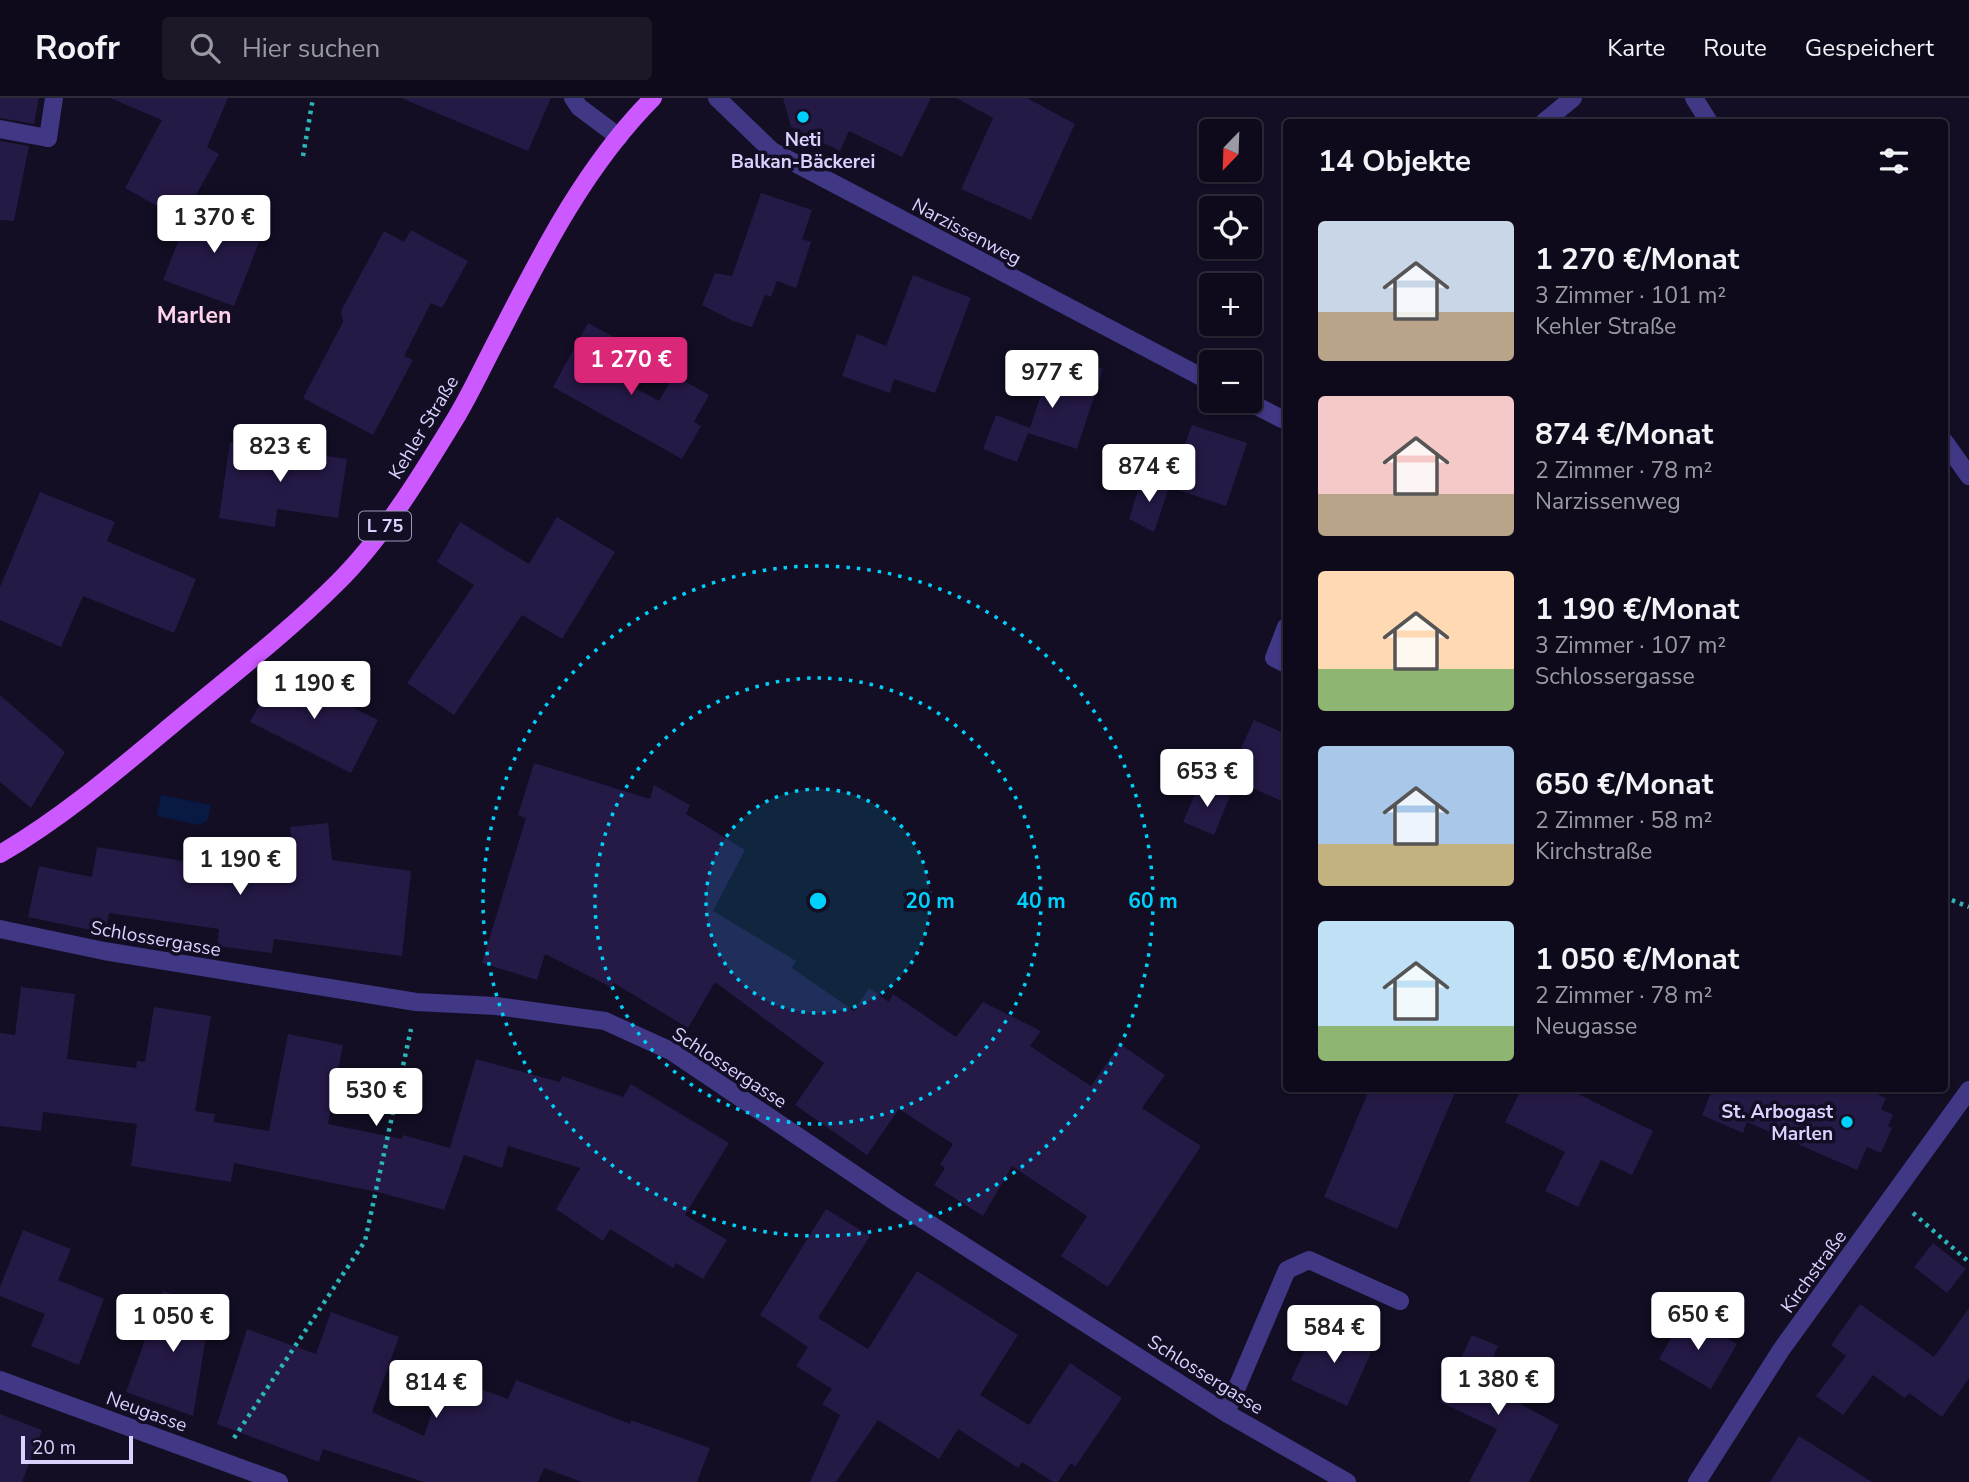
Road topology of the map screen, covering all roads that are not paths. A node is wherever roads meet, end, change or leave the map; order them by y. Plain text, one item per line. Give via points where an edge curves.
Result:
1 (54, 98) edge
2 (573, 98) edge
3 (653, 98) edge
4 (717, 98) edge
5 (1573, 98) edge
6 (1694, 98) edge
7 (1548, 119) edge
8 (1707, 119) edge
9 (0, 129) edge
10 (619, 137) junction
11 (1199, 376) edge
12 (1262, 409) edge
13 (1283, 419) edge
14 (1948, 446) edge
15 (1969, 476) edge
16 (1283, 635) edge
17 (1283, 662) edge
18 (0, 854) edge
19 (0, 929) edge
20 (1969, 1090) edge
21 (1400, 1301) dead end
22 (0, 1380) edge
23 (1226, 1413) junction
24 (279, 1482) edge
25 (1347, 1482) edge
26 (1697, 1482) edge

1 - 9 street via 48,138
2 - 10 street
3 - 10 main road, Kehler Straße / L 75
4 - 11 street, Narzissenweg via 772,151
5 - 7 street
6 - 8 street
10 - 18 main road, Kehler Straße / L 75 via 545,249 458,414 391,519 339,582 120,768
12 - 13 street
14 - 15 street
16 - 17 street via 1274,658
19 - 23 street, Schlossergasse via 104,951 416,1002 495,1006 605,1021 671,1051 897,1203
20 - 26 street, Kirchstraße via 1781,1350
21 - 23 street via 1309,1260 1287,1270
22 - 24 street, Neugasse
23 - 25 street, Schlossergasse

